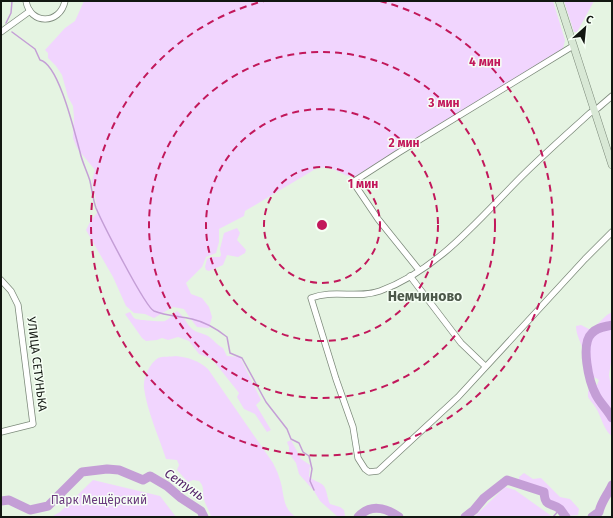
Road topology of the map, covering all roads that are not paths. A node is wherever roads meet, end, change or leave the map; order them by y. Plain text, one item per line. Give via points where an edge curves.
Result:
1 (26, 1) edge
2 (65, 1) edge
3 (559, 1) edge
4 (30, 11) junction
5 (1, 32) edge
6 (573, 46) junction
7 (612, 96) edge
8 (594, 110) junction
9 (612, 165) edge
10 (612, 232) edge
11 (419, 270) junction
12 (410, 276) junction
13 (1, 280) edge
14 (485, 366) junction
15 (1, 432) edge

1 - 4 street
2 - 4 street via 60,12 51,18 39,18
3 - 6 street
4 - 5 street
6 - 8 street
6 - 11 street via 353,182 378,219
7 - 8 street
8 - 9 street
8 - 11 street via 522,176 458,242
10 - 14 street
11 - 12 street
12 - 14 street via 461,343
12 - 14 street via 369,294 337,293 311,298 353,427 358,458 365,469 374,472 386,465 458,397
13 - 15 street, УЛИЦА СЕТУНЬКА via 11,291 18,305 33,424

